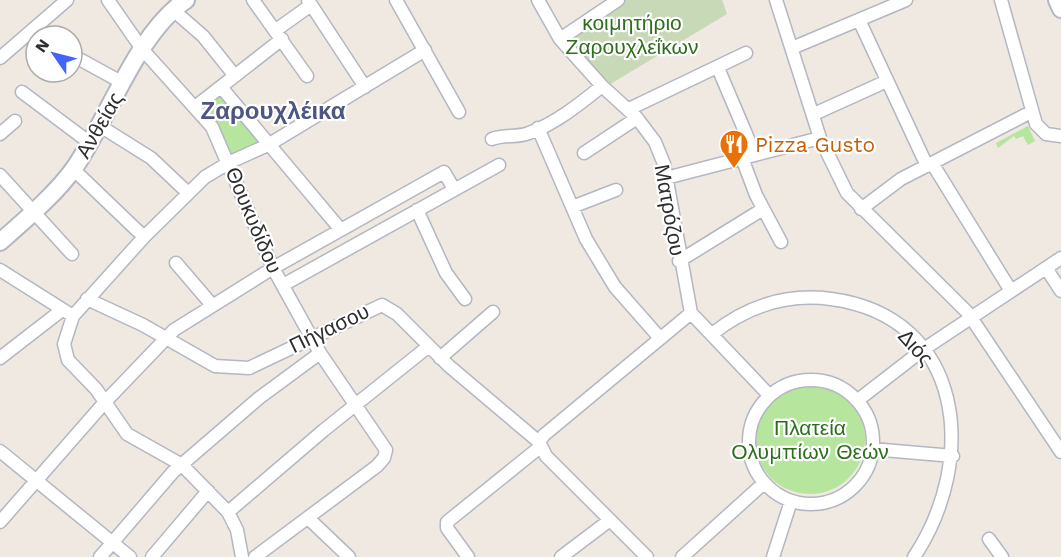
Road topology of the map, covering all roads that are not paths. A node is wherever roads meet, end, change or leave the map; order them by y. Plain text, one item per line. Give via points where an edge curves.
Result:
1 (67, 0) edge
2 (108, 0) edge
3 (253, 0) edge
4 (396, 0) edge
5 (538, 0) edge
6 (618, 0) edge
7 (776, 0) edge
8 (906, 0) edge
9 (1000, 0) edge
10 (1057, 0) edge
11 (179, 3) edge
12 (309, 3) edge
13 (1061, 9) edge
14 (860, 20) junction
15 (47, 24) edge
16 (279, 35) junction
17 (561, 39) junction
18 (24, 42) edge
19 (792, 48) junction
20 (142, 49) junction
21 (425, 50) junction
22 (746, 53) dead end
23 (0, 58) edge
24 (84, 62) edge
25 (718, 68) junction
26 (235, 76) junction
27 (308, 76) dead end
28 (887, 81) junction
29 (123, 83) junction
30 (602, 86) junction
31 (221, 87) junction
32 (365, 87) junction
33 (22, 92) dead end
34 (195, 107) junction
35 (459, 112) dead end
36 (1031, 112) junction
37 (633, 113) junction
38 (814, 114) junction
39 (15, 121) dead end
40 (100, 126) junction
41 (538, 128) junction
42 (0, 134) edge
43 (1061, 136) edge
44 (820, 138) junction
45 (492, 139) dead end
46 (90, 143) junction
47 (268, 146) junction
48 (584, 153) dead end
49 (755, 155) junction
50 (742, 158) junction
51 (230, 162) junction
52 (499, 165) dead end
53 (930, 165) junction
54 (73, 169) junction
55 (0, 175) edge
56 (666, 178) junction
57 (454, 189) junction
58 (616, 190) dead end
59 (187, 192) junction
60 (572, 207) junction
61 (763, 209) junction
62 (861, 209) junction
63 (34, 210) junction
64 (417, 210) junction
65 (341, 230) junction
66 (144, 237) junction
67 (0, 242) edge
68 (781, 242) dead end
69 (72, 254) dead end
70 (1061, 258) edge
71 (680, 261) junction
72 (176, 263) dead end
73 (273, 268) junction
74 (1046, 268) junction
75 (0, 270) edge
76 (283, 285) junction
77 (1011, 291) junction
78 (1061, 291) edge
79 (87, 299) junction
80 (465, 299) dead end
81 (212, 305) junction
82 (493, 312) dead end
83 (68, 313) junction
84 (691, 313) junction
85 (972, 318) junction
86 (712, 334) junction
87 (166, 337) junction
88 (311, 337) junction
89 (659, 337) junction
90 (429, 346) junction
91 (924, 349) junction
92 (320, 353) junction
93 (0, 358) edge
94 (440, 358) junction
95 (769, 395) junction
96 (858, 400) junction
97 (105, 402) junction
98 (356, 405) junction
99 (1059, 444) edge
100 (540, 445) junction
101 (872, 450) junction
102 (0, 451) edge
103 (953, 456) junction
104 (182, 465) junction
105 (37, 480) junction
106 (764, 483) junction
107 (208, 491) junction
108 (791, 501) junction
109 (228, 512) junction
110 (308, 518) junction
111 (610, 520) junction
112 (0, 522) edge
113 (989, 539) dead end
114 (112, 542) junction
115 (100, 557) edge
116 (130, 557) edge
117 (152, 557) edge
118 (242, 557) edge
119 (255, 557) edge
120 (349, 557) edge
121 (468, 557) edge
122 (561, 557) edge
123 (647, 557) edge
124 (682, 557) edge
125 (772, 557) edge
126 (914, 557) edge
127 (1002, 557) edge

1 - 15 street
2 - 20 street, Θουκυδίδου
3 - 16 street
4 - 21 street
5 - 17 street, Ματρόζου
6 - 17 street
7 - 19 street
8 - 14 street
9 - 36 street
10 - 13 main road
11 - 20 main road, Ανθείας
11 - 26 street
12 - 16 street
12 - 32 street
14 - 19 street
14 - 28 street
16 - 26 street
16 - 27 street
17 - 30 street, Ματρόζου
18 - 23 street
19 - 38 street
20 - 29 main road, Ανθείας
20 - 34 street, Θουκυδίδου
21 - 32 street
21 - 35 street
22 - 25 street
24 - 29 street
25 - 37 street
25 - 49 street
26 - 31 street
28 - 38 street
28 - 53 street
29 - 40 main road, Ανθείας
30 - 37 street, Ματρόζου
30 - 41 street
31 - 34 street
31 - 47 street
32 - 47 street
33 - 46 street
34 - 51 street, Θουκυδίδου via 212,127
36 - 43 street via 1046,134
36 - 53 street
37 - 48 street
37 - 56 street, Ματρόζου via 655,142
38 - 44 street
39 - 42 street
40 - 46 main road, Ανθείας
40 - 59 street via 151,158
41 - 45 street via 528,134 504,134
41 - 60 street
44 - 49 street
44 - 62 street via 840,181
46 - 54 main road, Ανθείας
47 - 51 street
47 - 65 street
49 - 50 street
50 - 56 street
50 - 61 street
51 - 59 street
51 - 73 street, Θουκυδίδου
52 - 57 street
53 - 62 street via 891,185
53 - 77 street
54 - 63 main road, Ανθείας
54 - 66 street
55 - 63 street
56 - 71 street, Ματρόζου
57 - 64 street
57 - 65 street via 444,172
58 - 60 street
59 - 66 street
60 - 89 street via 615,287
61 - 68 street
61 - 71 street
62 - 85 street
63 - 67 main road, Ανθείας
63 - 69 street
64 - 76 street
64 - 80 street via 446,273
65 - 73 street
66 - 79 street
70 - 74 street
71 - 84 street, Ματρόζου
72 - 81 street
73 - 76 street, Θουκυδίδου
73 - 81 street
74 - 77 street
74 - 78 street
75 - 83 street
76 - 88 street, Θουκυδίδου
77 - 85 street
79 - 83 street
79 - 87 street, Πήγασου
81 - 87 street
82 - 94 street
83 - 93 street
83 - 97 street via 66,357
84 - 86 street
84 - 89 street
85 - 91 street
85 - 99 street
86 - 91 street, Διός via 762,305 821,298 872,311 901,328
86 - 95 street
87 - 88 street, Πήγασου via 215,366 242,368
87 - 97 street
88 - 90 street, Πήγασου via 380,304 397,314
88 - 92 street, Θουκυδίδου
89 - 100 street via 544,435
90 - 94 street, Πήγασου
90 - 98 street
91 - 96 street
91 - 103 street, Διός via 947,399
92 - 98 street, Θουκυδίδου
92 - 104 street via 268,391
94 - 100 street, Πήγασου
95 - 96 street via 788,384 810,379 833,383
95 - 106 street via 754,416 748,441 752,464
96 - 101 street via 870,423
97 - 104 street via 127,434
97 - 105 street
98 - 109 street
98 - 110 street, Θουκυδίδου via 386,450 384,458
100 - 111 street, Πήγασου via 546,456
100 - 121 street via 447,522 447,528
101 - 103 street
101 - 108 street via 864,473 838,498 815,504
102 - 105 street
103 - 126 street, Διός via 936,513
104 - 107 street
104 - 114 street
105 - 112 street
105 - 114 street
106 - 108 street
106 - 124 street
107 - 109 street
107 - 117 street
108 - 125 street
109 - 118 street via 237,530
110 - 119 street
110 - 120 street
111 - 122 street
111 - 123 street, Πήγασου
113 - 127 street
114 - 115 street
114 - 116 street

